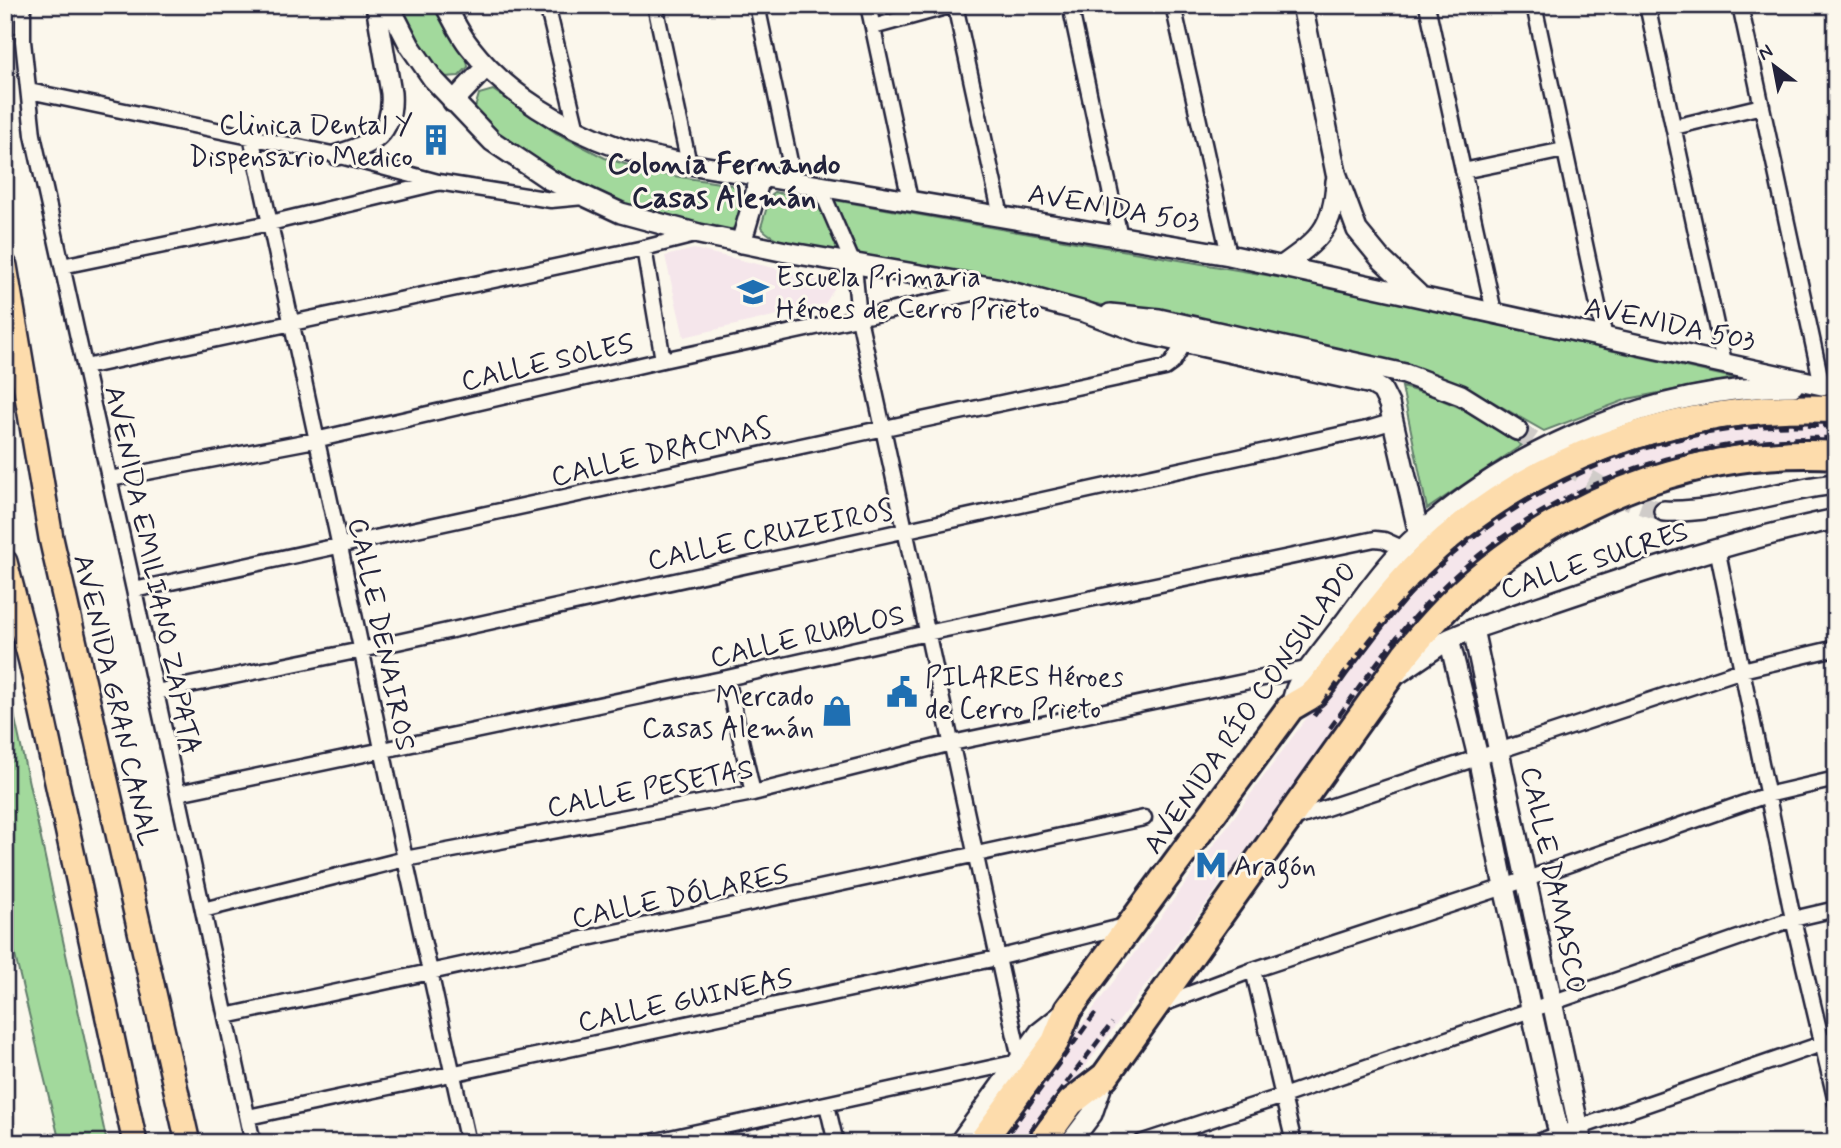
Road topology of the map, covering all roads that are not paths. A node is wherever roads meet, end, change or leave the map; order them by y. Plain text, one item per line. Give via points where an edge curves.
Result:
1 (23, 5) edge
2 (376, 5) edge
3 (389, 5) edge
4 (445, 5) edge
5 (547, 5) edge
6 (655, 5) edge
7 (757, 5) edge
8 (868, 5) edge
9 (954, 5) edge
10 (1070, 5) edge
11 (1174, 5) edge
12 (1301, 5) edge
13 (1427, 5) edge
14 (1534, 5) edge
15 (1647, 5) edge
16 (1740, 5) edge
17 (873, 27) junction
18 (486, 67) junction
19 (29, 91) junction
20 (453, 102) junction
21 (1762, 106) junction
22 (1674, 127) junction
23 (577, 130) junction
24 (251, 136) junction
25 (1564, 150) junction
26 (337, 155) junction
27 (689, 164) junction
28 (1463, 171) junction
29 (1336, 173) junction
30 (761, 175) junction
31 (794, 181) junction
32 (438, 182) junction
33 (819, 185) junction
34 (584, 197) junction
35 (910, 200) junction
36 (1001, 216) junction
37 (270, 223) junction
38 (699, 234) junction
39 (1120, 237) junction
40 (741, 243) junction
41 (644, 248) junction
42 (1229, 255) junction
43 (5, 266) edge
44 (854, 266) junction
45 (1282, 266) junction
46 (62, 267) junction
47 (996, 288) junction
48 (1419, 295) junction
49 (1085, 312) junction
50 (1494, 312) junction
51 (859, 318) junction
52 (290, 325) junction
53 (1605, 338) junction
54 (1185, 342) junction
55 (663, 360) junction
56 (1724, 362) junction
57 (85, 367) junction
58 (1829, 386) edge
59 (1836, 409) edge
60 (1394, 421) junction
61 (882, 427) junction
62 (1517, 430) tunnel mouth
63 (315, 440) junction
64 (1836, 455) edge
65 (110, 479) junction
66 (1836, 484) edge
67 (1664, 511) tunnel mouth
68 (1836, 519) edge
69 (905, 530) junction
70 (1419, 534) junction
71 (340, 547) junction
72 (1717, 548) junction
73 (1404, 549) junction
74 (5, 562) edge
75 (134, 590) junction
76 (1473, 629) junction
77 (927, 633) junction
78 (1449, 639) junction
79 (1836, 648) edge
80 (361, 650) junction
81 (1311, 668) junction
82 (1742, 670) junction
83 (727, 678) junction
84 (1384, 684) junction
85 (156, 692) junction
86 (1290, 708) junction
87 (952, 743) junction
88 (383, 750) junction
89 (1499, 750) junction
90 (1478, 757) junction
91 (1836, 779) edge
92 (178, 793) junction
93 (753, 793) junction
94 (1767, 795) junction
95 (1144, 818) dead end
96 (1284, 822) junction
97 (975, 856) junction
98 (405, 859) junction
99 (1525, 879) junction
100 (1504, 887) junction
101 (1836, 909) edge
102 (203, 910) junction
103 (1793, 919) junction
104 (1132, 925) junction
105 (998, 958) junction
106 (1253, 970) junction
107 (431, 974) junction
108 (1552, 1002) junction
109 (1155, 1006) junction
110 (1531, 1009) junction
111 (1069, 1010) junction
112 (226, 1016) junction
113 (1829, 1040) edge
114 (1019, 1060) junction
115 (452, 1074) junction
116 (1105, 1076) junction
117 (1283, 1096) junction
118 (1836, 1102) edge
119 (827, 1105) junction
120 (248, 1117) junction
121 (1580, 1135) edge
122 (1560, 1138) edge
123 (135, 1143) edge
124 (187, 1143) edge
125 (253, 1143) edge
126 (468, 1143) edge
127 (647, 1143) edge
128 (836, 1143) edge
129 (959, 1143) edge
130 (981, 1143) edge
131 (1041, 1143) edge
132 (1070, 1143) edge
133 (1140, 1143) edge
134 (1294, 1143) edge
135 (1534, 1143) edge

1 - 19 street, AVENIDA EMILIANO ZAPATA
2 - 26 street via 391,93 389,119 373,141
3 - 20 street via 418,57
4 - 18 street, AVENIDA 503
5 - 23 street
6 - 27 street
7 - 31 street
8 - 17 street
9 - 17 street
9 - 36 street
10 - 39 street
11 - 42 street
12 - 29 street
13 - 28 street
14 - 25 street
15 - 22 street
16 - 21 street
17 - 35 street
18 - 20 street
18 - 23 street, AVENIDA 503 via 530,104
19 - 24 street
19 - 46 street, AVENIDA EMILIANO ZAPATA via 33,135
20 - 34 street via 502,148
21 - 22 street
21 - 58 street
22 - 56 street
23 - 27 street, AVENIDA 503 via 622,149
24 - 26 street
24 - 37 street, CALLE DENAIROS
25 - 28 street
25 - 53 street
26 - 32 street
27 - 30 street, AVENIDA 503
28 - 50 street
29 - 45 street via 1329,222 1310,246
29 - 48 street via 1357,230
30 - 31 street, AVENIDA 503
30 - 40 street
31 - 33 street, AVENIDA 503
32 - 34 street via 551,200
32 - 37 street
33 - 35 street, AVENIDA 503
33 - 44 street
34 - 38 street via 621,213
35 - 36 street, AVENIDA 503
36 - 39 street, AVENIDA 503
37 - 46 street
37 - 52 street, CALLE DENAIROS
38 - 40 street
38 - 41 street
39 - 42 street, AVENIDA 503
40 - 44 street
41 - 52 street
41 - 55 street
42 - 45 street, AVENIDA 503
43 - 124 main road, AVENIDA GRAN CANAL via 51,538
44 - 47 street
44 - 51 street
45 - 48 street, AVENIDA 503
46 - 57 street, AVENIDA EMILIANO ZAPATA
47 - 49 street
47 - 51 street, CALLE SOLES
48 - 50 street, AVENIDA 503
49 - 54 street via 1142,333
49 - 62 street via 1159,319 1405,374 1461,395
50 - 53 street, AVENIDA 503
51 - 55 street, CALLE SOLES
51 - 61 street
52 - 57 street
52 - 63 street, CALLE DENAIROS
53 - 56 street, AVENIDA 503
54 - 60 street via 1372,384 1382,390
54 - 61 street, CALLE DRACMAS via 1171,366 1165,368
55 - 63 street, CALLE SOLES
56 - 58 street, AVENIDA 503
57 - 65 street, AVENIDA EMILIANO ZAPATA
58 - 70 street, AVENIDA RÍO CONSULADO via 1715,393 1608,421 1507,470
59 - 86 highway via 1693,419 1633,435 1538,475 1487,507 1435,549 1389,597 1313,694
60 - 69 street, CALLE CRUZEIROS
60 - 70 street
61 - 69 street
61 - 71 street, CALLE DRACMAS
63 - 65 street, CALLE SOLES
63 - 71 street, CALLE DENAIROS
64 - 84 highway via 1788,455 1708,465 1634,485 1596,501 1488,569 1430,624
65 - 75 street, AVENIDA EMILIANO ZAPATA
66 - 67 street
68 - 72 street, CALLE SUCRES
69 - 77 street
69 - 80 street, CALLE CRUZEIROS
70 - 73 street, AVENIDA RÍO CONSULADO
71 - 75 street, CALLE DRACMAS
71 - 80 street, CALLE DENAIROS
72 - 76 street, CALLE SUCRES
72 - 82 street
73 - 77 street, CALLE RUBLOS via 1379,538
73 - 81 street, AVENIDA RÍO CONSULADO
74 - 123 main road via 31,662
75 - 85 street, AVENIDA EMILIANO ZAPATA
76 - 78 street, CALLE SUCRES
76 - 89 street, CALLE DAMASCO
77 - 83 street, CALLE RUBLOS
77 - 87 street
78 - 84 street, CALLE SUCRES
78 - 90 street, CALLE DAMASCO
79 - 82 street
80 - 85 street, CALLE CRUZEIROS
80 - 88 street, CALLE DENAIROS
81 - 86 street, AVENIDA RÍO CONSULADO via 1297,685
81 - 87 street, CALLE PESETAS
82 - 89 street
82 - 94 street
83 - 88 street, CALLE RUBLOS
83 - 93 street
84 - 96 highway
85 - 92 street, AVENIDA EMILIANO ZAPATA
86 - 104 highway, AVENIDA RÍO CONSULADO
87 - 93 street, CALLE PESETAS
87 - 97 street
88 - 92 street, CALLE RUBLOS
88 - 98 street, CALLE DENAIROS
89 - 90 street
89 - 99 street, CALLE DAMASCO
90 - 96 street
90 - 100 street, CALLE DAMASCO
91 - 94 street
92 - 102 street, AVENIDA EMILIANO ZAPATA
93 - 98 street, CALLE PESETAS
94 - 99 street
94 - 103 street
95 - 97 street, CALLE DÓLARES
96 - 109 highway
97 - 105 street
97 - 107 street, CALLE DÓLARES
98 - 102 street, CALLE PESETAS
98 - 107 street, CALLE DENAIROS
99 - 100 street
99 - 108 street, CALLE DAMASCO
100 - 106 street
100 - 110 street, CALLE DAMASCO
101 - 103 street
102 - 112 street, AVENIDA EMILIANO ZAPATA
103 - 108 street
103 - 113 street
104 - 105 street, CALLE GUINEAS
104 - 111 highway, AVENIDA RÍO CONSULADO
105 - 114 street
105 - 115 street, CALLE GUINEAS
106 - 109 street
106 - 117 street
107 - 112 street, CALLE DÓLARES
107 - 115 street, CALLE DENAIROS
108 - 110 street
108 - 121 street, CALLE DAMASCO
109 - 116 highway
110 - 117 street
110 - 122 street, CALLE DAMASCO
111 - 114 street, AVENIDA RÍO CONSULADO via 1040,1033
111 - 130 highway via 1055,1042
112 - 120 street, AVENIDA EMILIANO ZAPATA
113 - 118 street
113 - 121 street
114 - 119 street
114 - 129 street, AVENIDA RÍO CONSULADO
115 - 120 street, CALLE GUINEAS
115 - 126 street, CALLE DENAIROS
116 - 131 highway via 1070,1103
116 - 132 street via 1092,1114
117 - 133 street
117 - 134 street
119 - 127 street
119 - 128 street
120 - 125 street, AVENIDA EMILIANO ZAPATA
121 - 122 street
122 - 135 street

